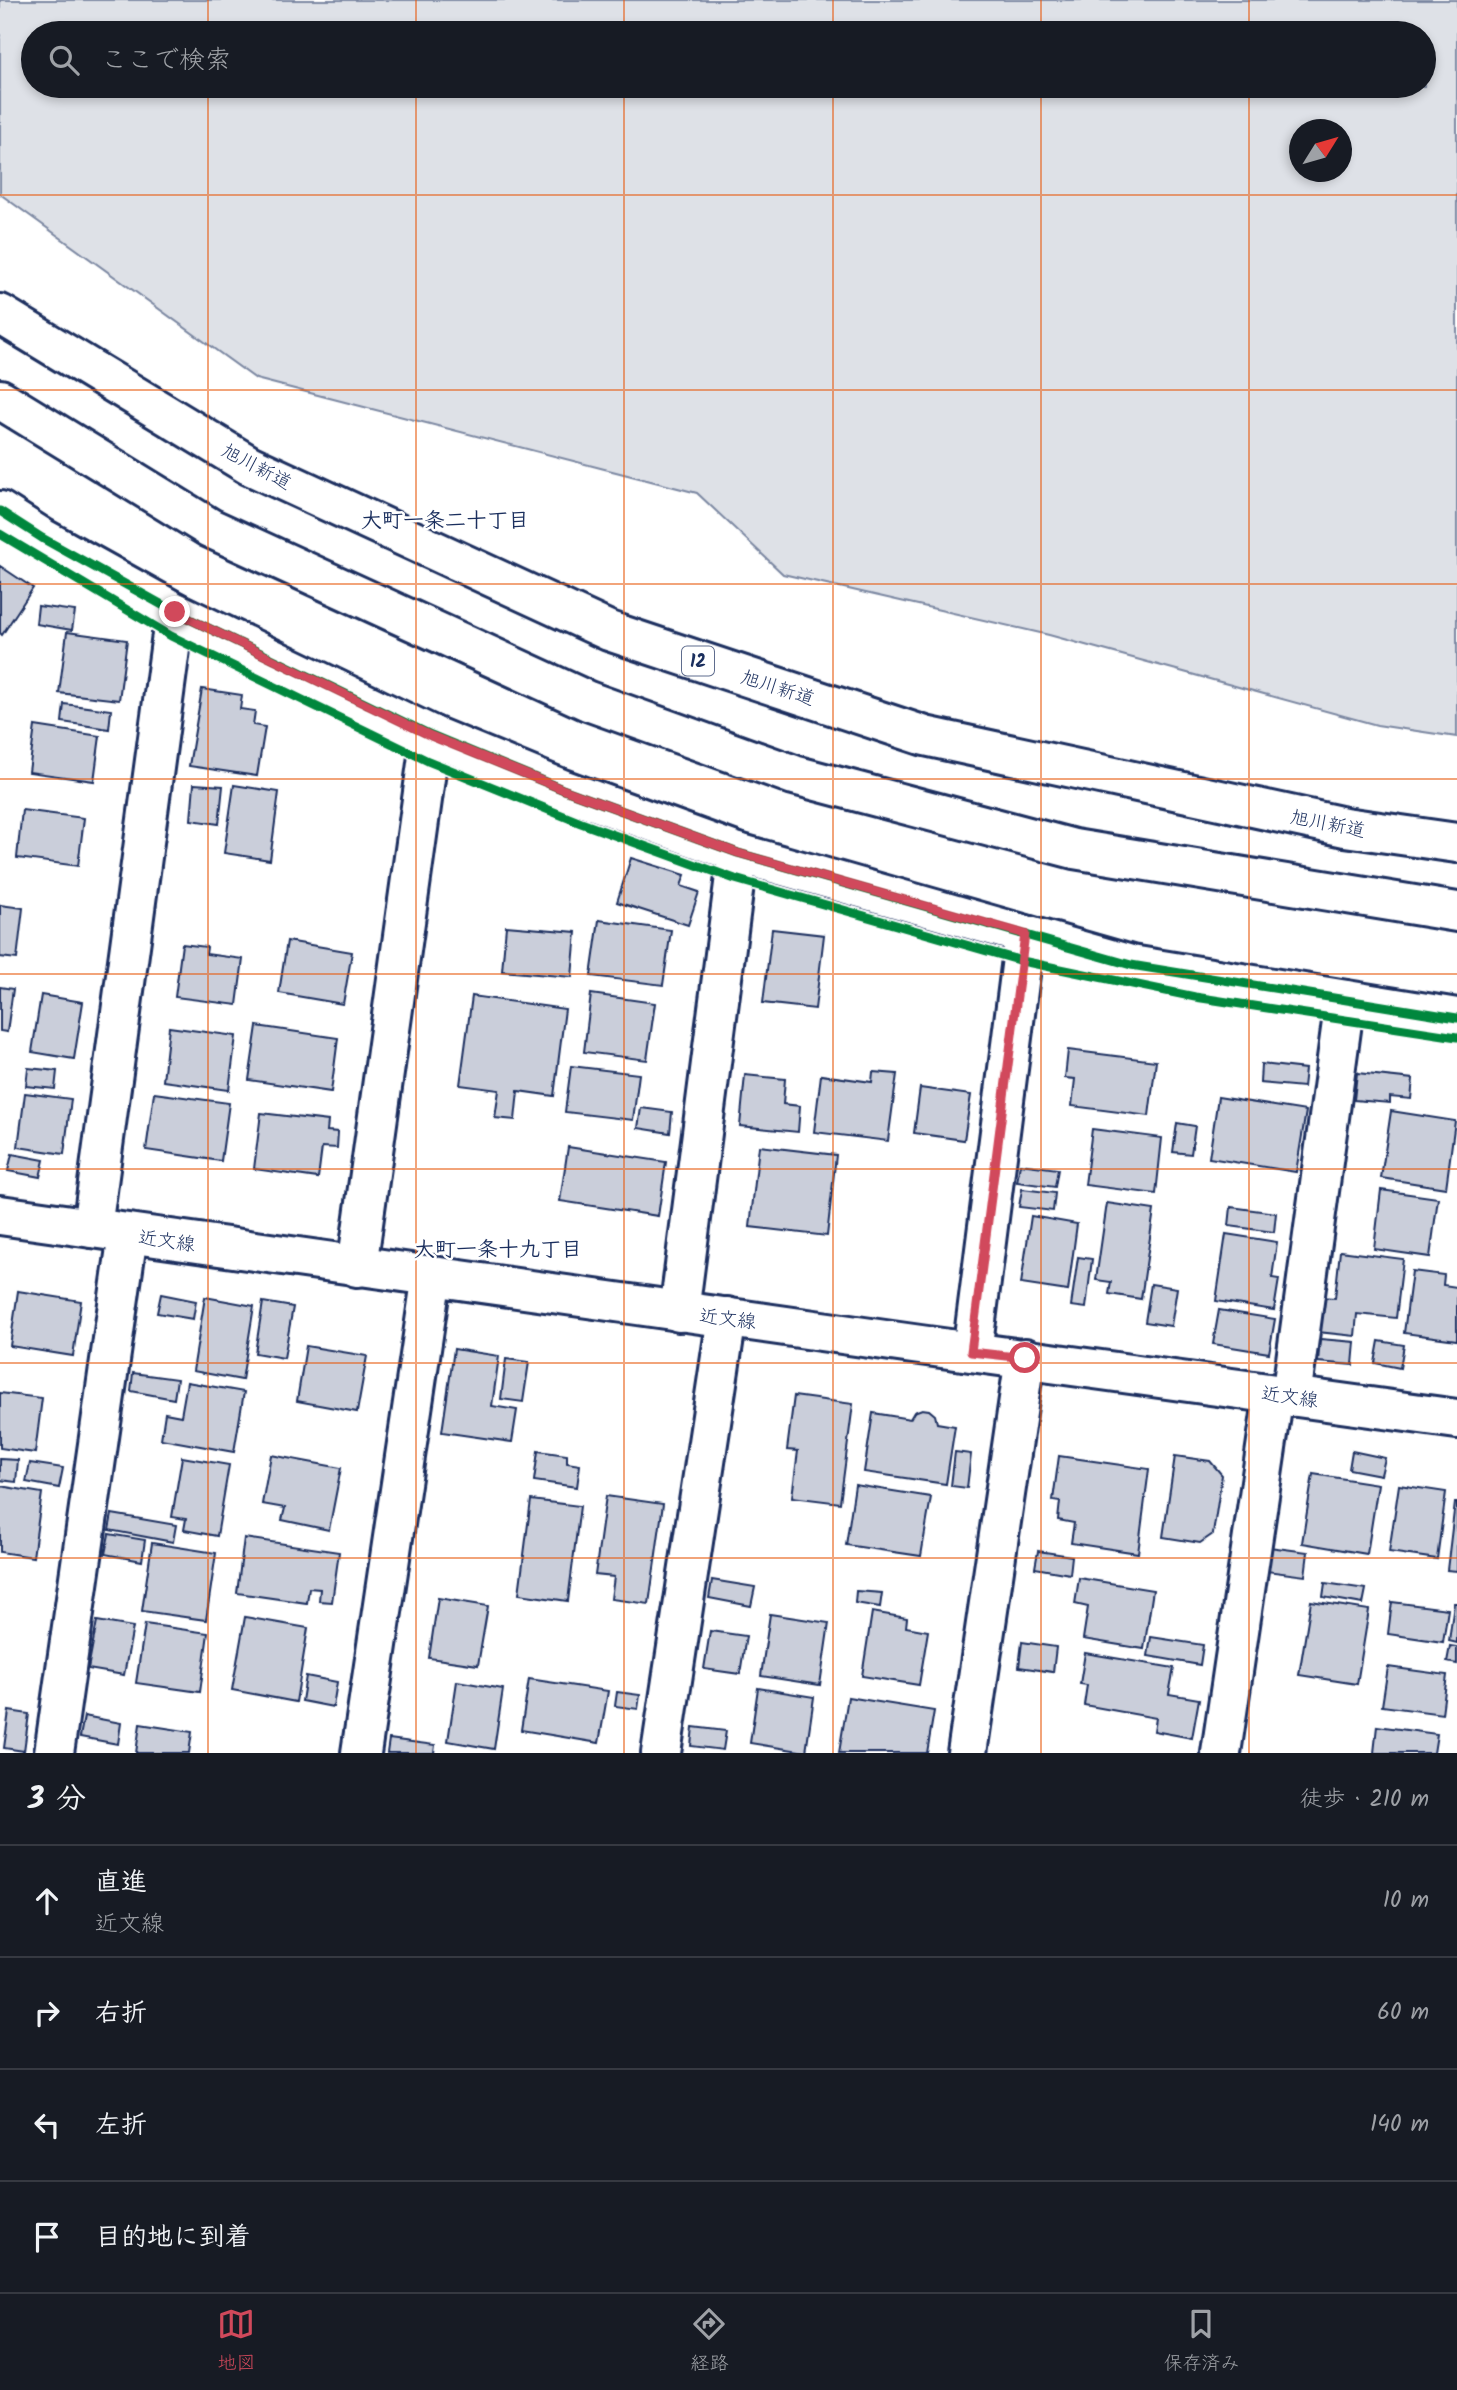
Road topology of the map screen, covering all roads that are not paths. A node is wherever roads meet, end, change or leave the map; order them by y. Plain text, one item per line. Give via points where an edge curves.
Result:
1 (0, 314) edge
2 (0, 399) edge
3 (0, 511) edge
4 (175, 612) junction
5 (431, 736) junction
6 (1457, 843) edge
7 (738, 853) junction
8 (1457, 912) edge
9 (1025, 934) junction
10 (1345, 1000) junction
11 (1457, 1018) edge
12 (0, 1215) edge
13 (110, 1231) junction
14 (357, 1267) junction
15 (432, 1275) junction
16 (679, 1312) junction
17 (727, 1317) junction
18 (971, 1352) junction
19 (1025, 1358) junction
20 (1282, 1395) junction
21 (1457, 1419) edge
22 (54, 1753) edge
23 (361, 1753) edge
24 (661, 1753) edge
25 (967, 1753) edge
26 (1221, 1753) edge

1 - 6 main road, 旭川新道 / 12 via 248,465 609,631 925,736 1345,827
2 - 8 main road via 210,528 588,701 794,775 1074,849
3 - 4 main road
4 - 5 main road
4 - 13 main road
5 - 7 main road
5 - 14 main road
7 - 9 main road
7 - 16 main road
9 - 10 main road via 1131,965
9 - 18 main road
10 - 11 main road
10 - 20 main road
12 - 13 main road, 近文線
13 - 14 main road, 近文線
13 - 22 main road
14 - 15 main road, 近文線
15 - 16 main road, 近文線
15 - 23 main road
16 - 17 main road, 近文線
17 - 18 main road, 近文線
17 - 24 main road
18 - 19 main road, 近文線
19 - 20 main road, 近文線
19 - 25 main road
20 - 21 main road, 近文線
20 - 26 main road

